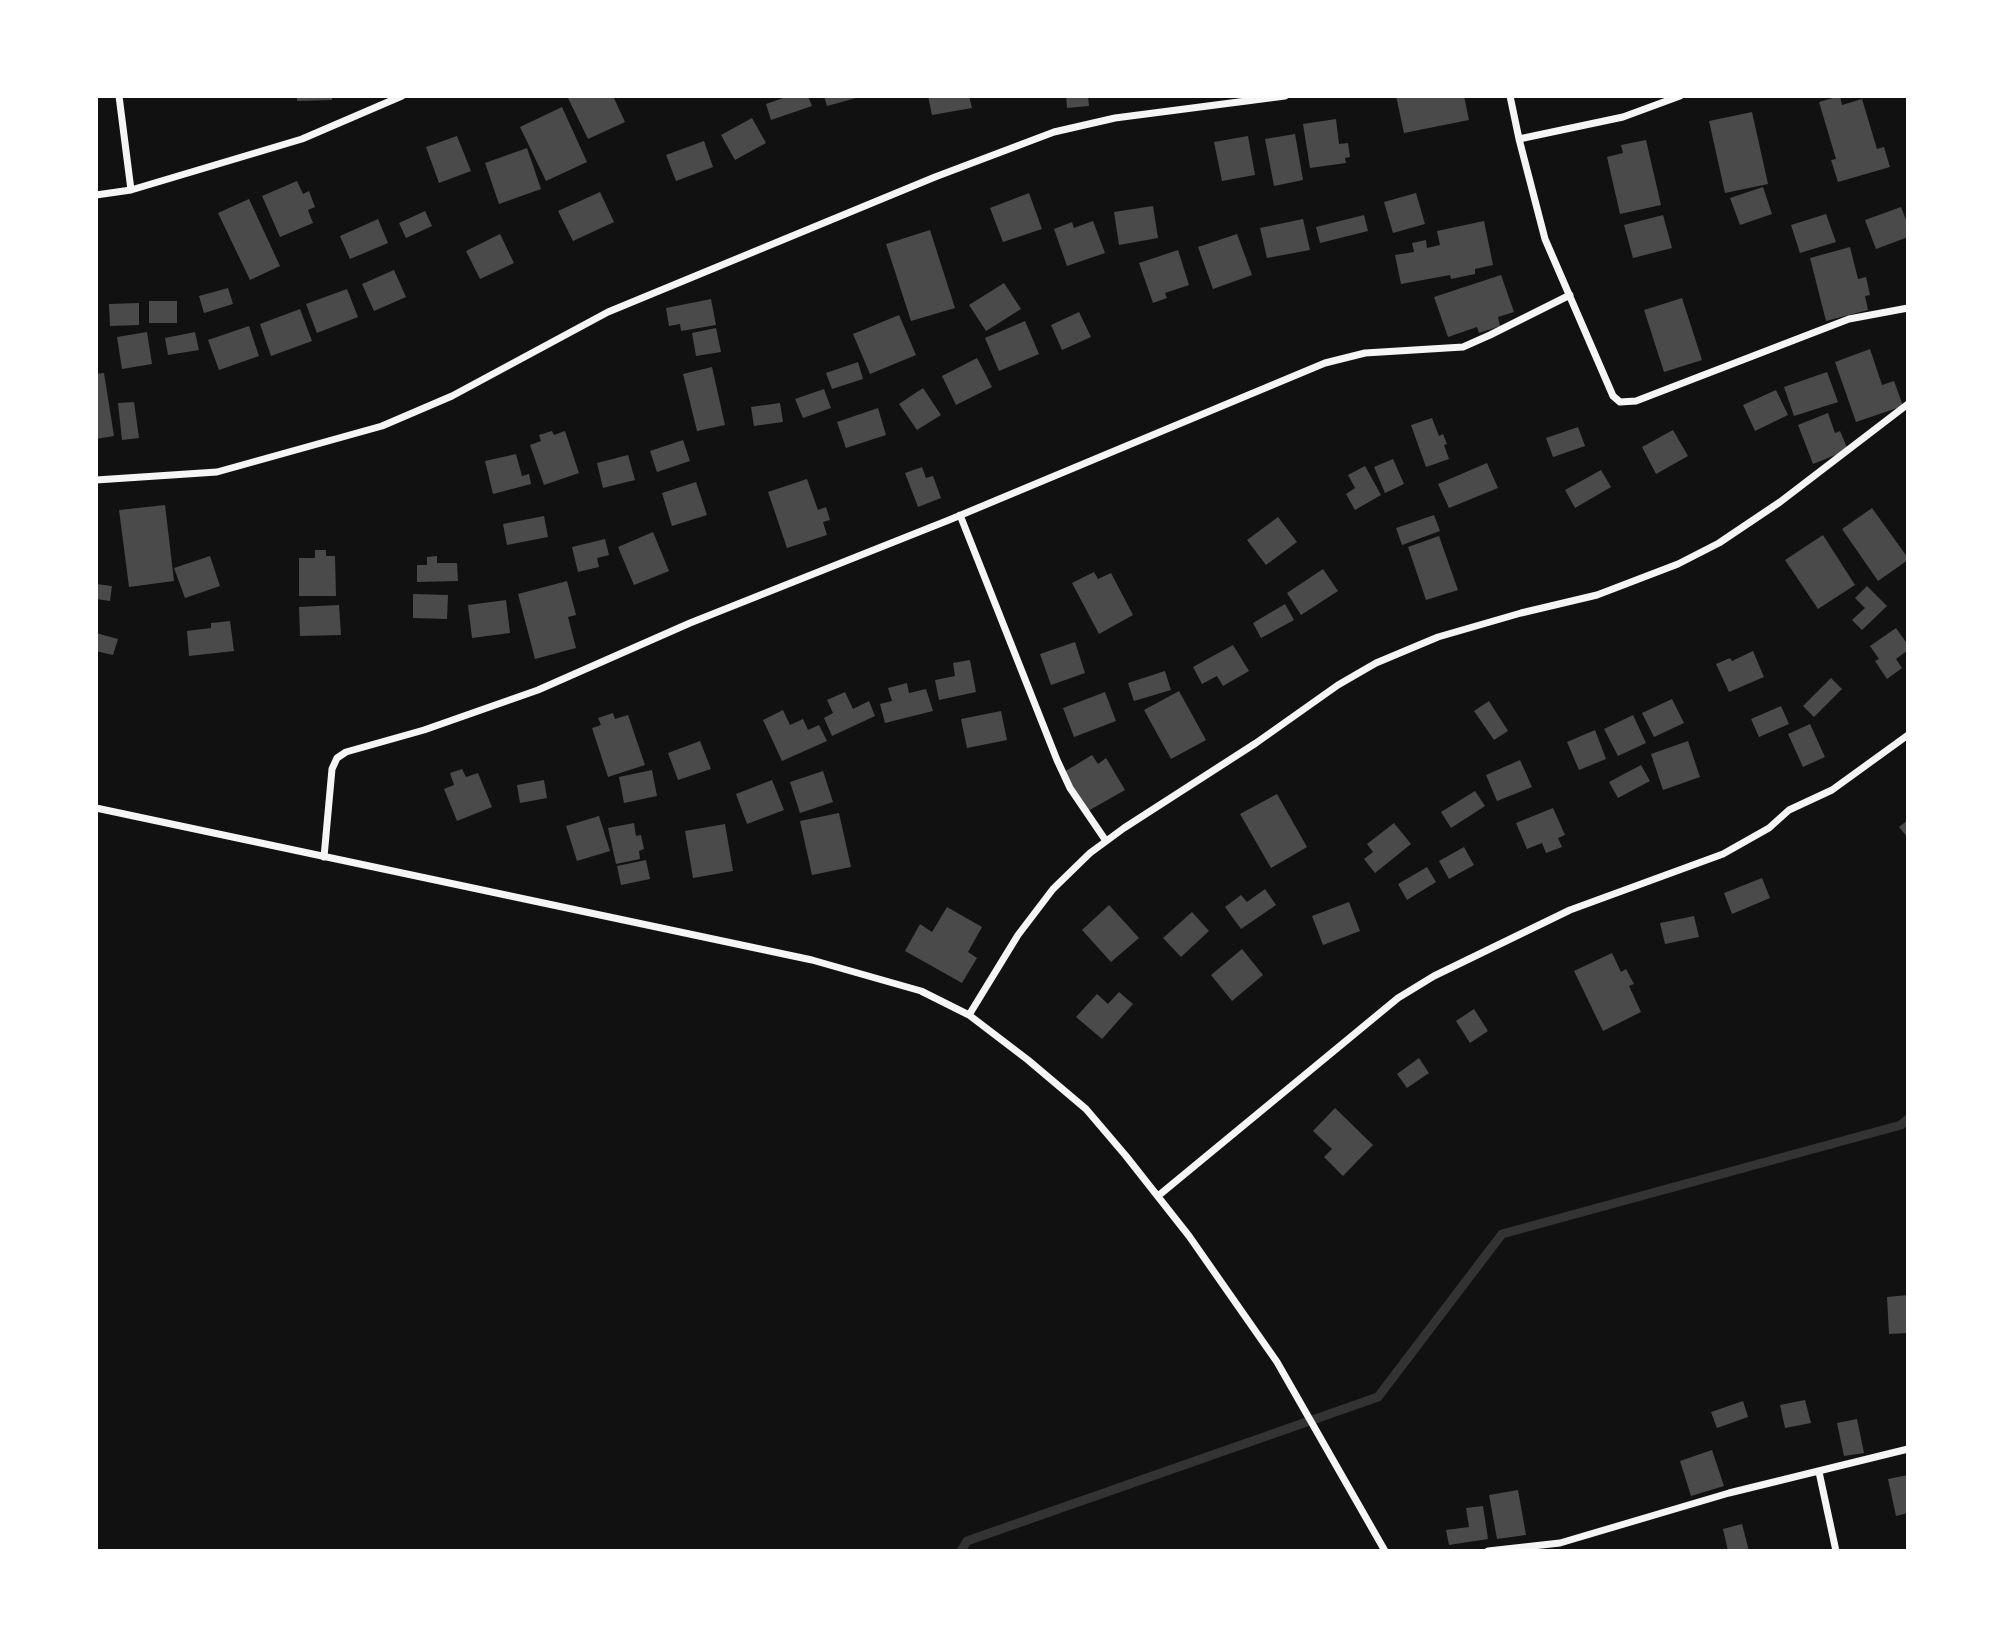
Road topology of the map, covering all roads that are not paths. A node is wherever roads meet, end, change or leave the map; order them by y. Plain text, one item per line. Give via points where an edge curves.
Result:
1 (120, 96) edge
2 (402, 96) edge
3 (1286, 96) edge
4 (1510, 96) edge
5 (1680, 96) edge
6 (1519, 139) junction
7 (131, 190) junction
8 (96, 195) edge
9 (1570, 295) junction
10 (1908, 307) edge
11 (1908, 404) edge
12 (96, 480) edge
13 (960, 515) junction
14 (1908, 735) edge
15 (96, 808) edge
16 (1106, 841) junction
17 (324, 857) junction
18 (969, 1015) junction
19 (1158, 1196) junction
20 (1908, 1449) edge
21 (1819, 1472) junction
22 (1385, 1551) edge
23 (1488, 1551) edge
24 (1836, 1551) edge

1 - 7 street
2 - 7 street via 302,139
3 - 12 street via 1115,118 1054,132 608,312 453,396 382,426 217,471
4 - 6 street
5 - 6 street via 1623,117
6 - 9 street via 1545,239
7 - 8 street
9 - 10 street via 1613,396 1620,402 1636,401 1849,319
9 - 13 street via 1463,347 1364,353 1325,363
11 - 16 street via 1719,543 1597,595 1438,637 1376,663
13 - 16 street via 1057,760
13 - 17 street via 690,623 538,690 346,752 332,769
14 - 19 street via 1832,790 1789,810 1769,828 1723,854 1570,910 1398,998
15 - 17 street
16 - 18 street via 1046,898
17 - 18 street via 812,960 921,991
18 - 19 street via 1086,1109
19 - 22 street via 1277,1362
20 - 21 street
21 - 23 street via 1729,1493 1560,1543
21 - 24 street

